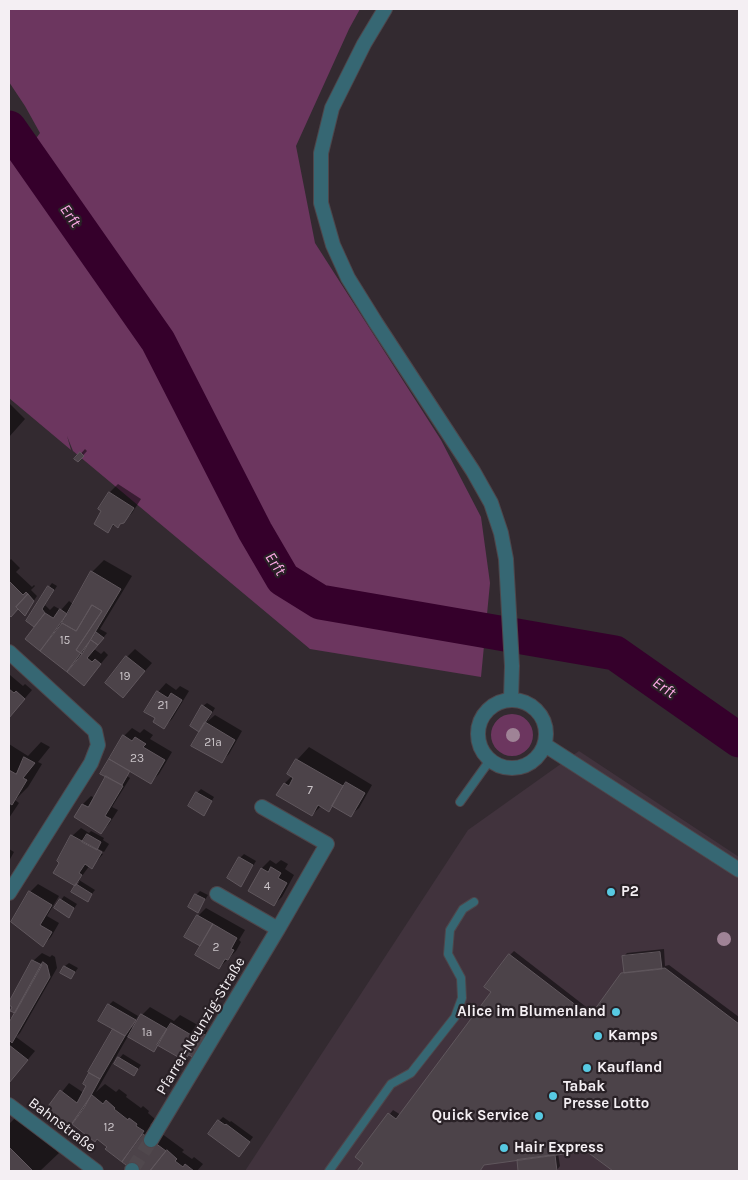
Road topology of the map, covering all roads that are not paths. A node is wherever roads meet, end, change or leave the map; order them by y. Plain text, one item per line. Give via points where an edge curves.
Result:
1 (385, 9) edge
2 (9, 652) edge
3 (510, 699) junction
4 (545, 745) junction
5 (490, 760) junction
6 (460, 802) dead end
7 (262, 807) dead end
8 (739, 870) edge
9 (9, 893) edge
10 (217, 894) dead end
11 (474, 902) dead end
12 (278, 929) junction
13 (9, 1105) edge
14 (151, 1140) tunnel mouth
15 (96, 1171) edge
16 (329, 1171) edge

1 - 3 street via 332,108 321,153 321,203 333,244 348,278 474,471 491,503 507,568 512,666
2 - 9 street via 95,731 98,745 91,763
3 - 4 street via 523,701 537,710 547,732
3 - 5 street via 496,703 480,720 479,744
4 - 5 street via 533,762 522,767 510,769
4 - 8 street
5 - 6 lane
7 - 12 street, Pfarrer-Neunzig-Straße via 327,844
10 - 12 street
11 - 16 lane via 463,909 450,930 448,954 461,978 462,998 455,1017 411,1074 392,1084
12 - 14 street, Pfarrer-Neunzig-Straße
13 - 15 street, Bahnstraße

